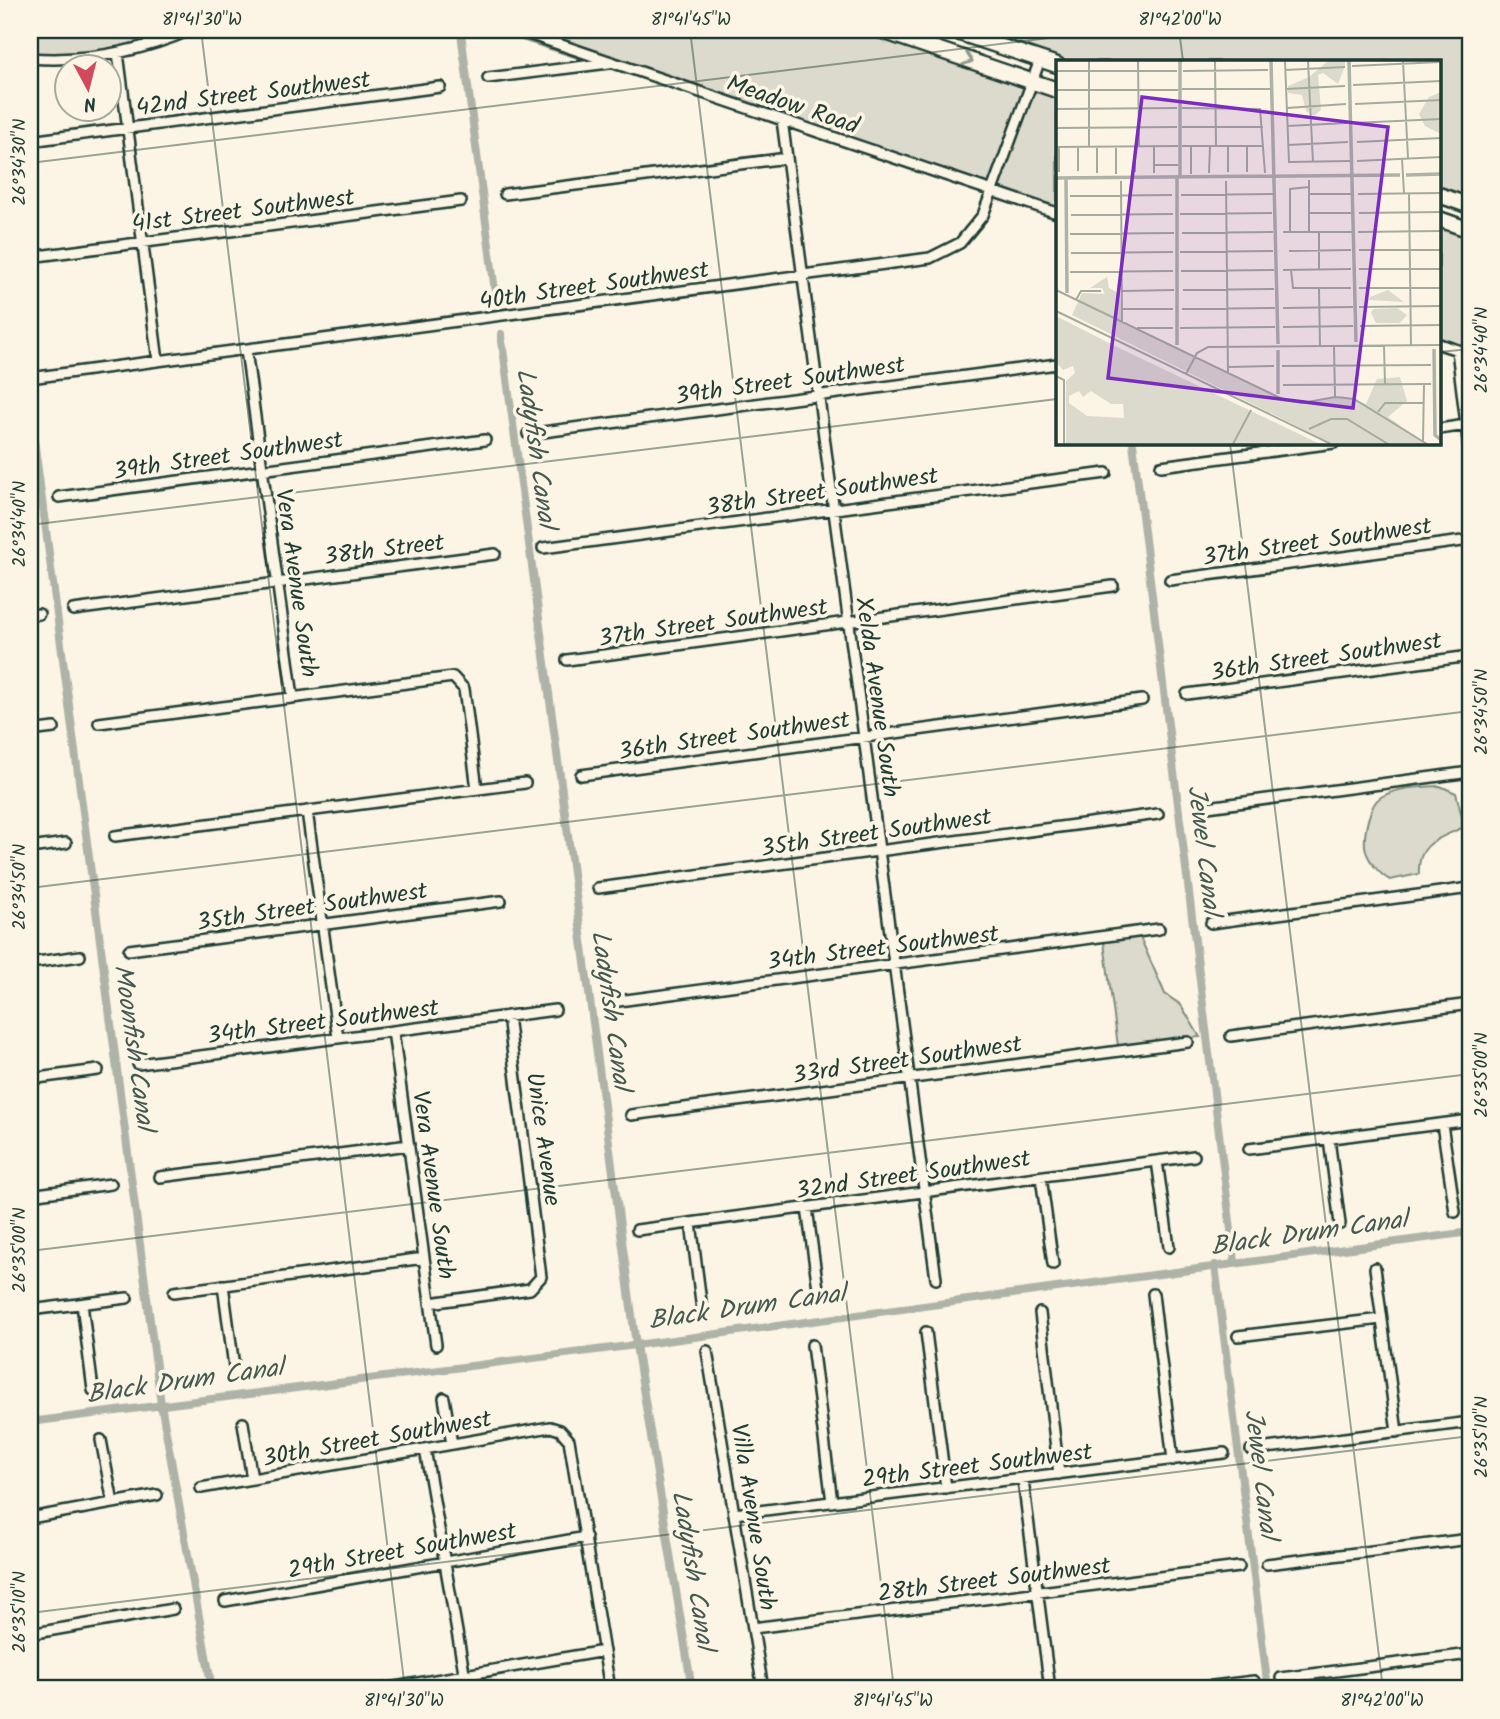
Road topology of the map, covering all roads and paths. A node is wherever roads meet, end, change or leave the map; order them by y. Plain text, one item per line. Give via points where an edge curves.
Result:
1 (190, 30) edge
2 (517, 30) edge
3 (880, 30) edge
4 (951, 30) edge
5 (121, 52) edge
6 (30, 58) edge
7 (52, 59) edge
8 (1041, 60) junction
9 (614, 63) junction
10 (1056, 65) edge
11 (488, 78) dead end
12 (1033, 82) junction
13 (122, 83) edge
14 (440, 87) dead end
15 (1056, 90) edge
16 (782, 120) junction
17 (128, 129) junction
18 (30, 141) edge
19 (787, 158) junction
20 (993, 191) junction
21 (505, 194) dead end
22 (1440, 195) edge
23 (461, 201) dead end
24 (1470, 206) edge
25 (1440, 211) edge
26 (1056, 213) edge
27 (1440, 219) edge
28 (1470, 220) edge
29 (1470, 230) edge
30 (143, 242) junction
31 (30, 257) edge
32 (803, 276) junction
33 (1440, 344) edge
34 (247, 350) junction
35 (1457, 350) junction
36 (1470, 354) edge
37 (158, 361) junction
38 (1056, 364) edge
39 (30, 378) edge
40 (819, 395) junction
41 (1466, 425) junction
42 (1440, 429) edge
43 (528, 434) dead end
44 (485, 440) dead end
45 (1326, 444) edge
46 (1470, 457) edge
47 (1161, 466) dead end
48 (262, 470) junction
49 (1106, 473) dead end
50 (59, 497) dead end
51 (834, 509) junction
52 (1470, 540) edge
53 (544, 548) dead end
54 (495, 554) dead end
55 (1170, 580) dead end
56 (278, 583) junction
57 (1113, 586) dead end
58 (73, 610) dead end
59 (849, 623) junction
60 (1470, 656) edge
61 (567, 660) dead end
62 (1188, 694) dead end
63 (293, 697) junction
64 (1142, 700) dead end
65 (99, 723) dead end
66 (54, 728) dead end
67 (30, 731) edge
68 (864, 737) junction
69 (1470, 772) edge
70 (581, 775) dead end
71 (524, 783) dead end
72 (477, 789) junction
73 (1200, 808) dead end
74 (307, 811) junction
75 (1158, 814) dead end
76 (115, 836) dead end
77 (65, 843) dead end
78 (30, 848) edge
79 (879, 851) junction
80 (598, 888) dead end
81 (1470, 888) edge
82 (500, 901) dead end
83 (1211, 923) dead end
84 (322, 924) junction
85 (1159, 929) dead end
86 (129, 950) dead end
87 (80, 956) dead end
88 (30, 963) edge
89 (894, 965) junction
90 (611, 1002) dead end
91 (1470, 1004) edge
92 (555, 1010) dead end
93 (508, 1016) junction
94 (393, 1031) junction
95 (1231, 1036) dead end
96 (338, 1038) junction
97 (1188, 1042) dead end
98 (138, 1064) dead end
99 (98, 1070) dead end
100 (30, 1079) edge
101 (909, 1079) junction
102 (631, 1115) dead end
103 (1470, 1120) edge
104 (1442, 1124) junction
105 (1329, 1139) junction
106 (409, 1145) junction
107 (1249, 1149) dead end
108 (1195, 1156) dead end
109 (1157, 1161) junction
110 (160, 1177) dead end
111 (1041, 1177) junction
112 (111, 1184) dead end
113 (924, 1192) junction
114 (30, 1195) edge
115 (807, 1208) junction
116 (1455, 1212) dead end
117 (691, 1223) junction
118 (1340, 1224) dead end
119 (636, 1230) dead end
120 (1169, 1247) dead end
121 (424, 1258) junction
122 (1053, 1264) dead end
123 (1375, 1268) dead end
124 (936, 1279) dead end
125 (223, 1285) junction
126 (174, 1292) dead end
127 (1153, 1294) dead end
128 (819, 1296) dead end
129 (127, 1298) dead end
130 (430, 1303) junction
131 (82, 1304) junction
132 (30, 1310) edge
133 (702, 1310) dead end
134 (1040, 1313) dead end
135 (1381, 1319) junction
136 (926, 1332) dead end
137 (1238, 1336) dead end
138 (436, 1345) dead end
139 (812, 1345) dead end
140 (707, 1351) dead end
141 (235, 1374) dead end
142 (93, 1390) dead end
143 (444, 1398) dead end
144 (1470, 1422) edge
145 (243, 1423) dead end
146 (1397, 1432) junction
147 (101, 1440) dead end
148 (452, 1444) junction
149 (425, 1449) junction
150 (1251, 1450) dead end
151 (1224, 1453) dead end
152 (1173, 1460) junction
153 (1059, 1474) junction
154 (252, 1479) junction
155 (1023, 1479) junction
156 (201, 1488) dead end
157 (946, 1488) junction
158 (158, 1495) dead end
159 (113, 1503) junction
160 (832, 1503) junction
161 (734, 1514) junction
162 (30, 1518) edge
163 (586, 1537) junction
164 (1470, 1539) edge
165 (445, 1562) junction
166 (1267, 1564) dead end
167 (1239, 1567) dead end
168 (1037, 1592) junction
169 (225, 1601) dead end
170 (173, 1609) dead end
171 (753, 1628) junction
172 (30, 1634) edge
173 (604, 1651) junction
174 (1470, 1654) edge
175 (464, 1675) junction
176 (1281, 1678) dead end
177 (1254, 1681) dead end
178 (383, 1689) edge
179 (467, 1689) edge
180 (610, 1689) edge
181 (763, 1689) edge
182 (1050, 1689) edge
183 (1188, 1689) edge

1 - 5 street
2 - 9 street, Meadow Road
3 -> 12 highway
4 - 8 highway
6 - 7 street
8 - 10 highway
8 - 12 street, 40th Street Southwest
9 - 11 street
9 - 16 street, Meadow Road
12 - 15 highway
12 - 20 street, 40th Street Southwest
13 - 17 street
14 - 17 street, 42nd Street Southwest
16 - 19 street, Xelda Avenue South
16 - 20 street, Meadow Road
17 - 18 street, 42nd Street Southwest
17 - 30 street
19 - 21 street
19 - 32 street, Xelda Avenue South
20 - 26 street, Meadow Road
20 - 32 street, 40th Street Southwest via 976,225 960,243 940,254
22 - 24 highway
23 - 30 street, 41st Street Southwest
25 - 28 highway
27 - 29 highway
30 - 31 street, 41st Street Southwest
30 - 37 street
32 - 34 street, 40th Street Southwest
32 - 40 street, Xelda Avenue South
33 - 35 street
34 - 37 street, 40th Street Southwest
34 - 48 street, Vera Avenue South
35 - 36 street
35 - 41 street
37 - 39 street, 40th Street Southwest
38 - 40 street, 39th Street Southwest
40 - 43 street, 39th Street Southwest
40 - 51 street, Xelda Avenue South
41 - 42 street
41 - 46 street
44 - 48 street, 39th Street Southwest
45 - 47 street
48 - 50 street, 39th Street Southwest
48 - 56 street, Vera Avenue South
49 - 51 street, 38th Street Southwest
51 - 53 street, 38th Street Southwest
51 - 59 street, Xelda Avenue South
52 - 55 street, 37th Street Southwest
54 - 56 street, 38th Street
56 - 58 street
56 - 63 street, Vera Avenue South
57 - 59 street, 37th Street Southwest
59 - 61 street, 37th Street Southwest
59 - 68 street, Xelda Avenue South
60 - 62 street, 36th Street Southwest
63 - 65 street
63 - 72 street via 453,677 464,689
64 - 68 street, 36th Street Southwest
66 - 67 street
68 - 70 street, 36th Street Southwest
68 - 79 street, Xelda Avenue South
69 - 73 street
71 - 72 street
72 - 74 street
74 - 76 street
74 - 84 street
75 - 79 street, 35th Street Southwest
77 - 78 street
79 - 80 street, 35th Street Southwest
79 - 89 street, Xelda Avenue South
81 - 83 street
82 - 84 street, 35th Street Southwest
84 - 86 street, 35th Street Southwest
84 - 96 street
85 - 89 street, 34th Street Southwest
87 - 88 street
89 - 90 street, 34th Street Southwest
89 - 101 street, Xelda Avenue South
91 - 95 street
92 - 93 street, 34th Street Southwest
93 - 94 street, 34th Street Southwest
93 - 130 street, Unice Avenue via 541,1277 530,1289
94 - 96 street, 34th Street Southwest
94 - 106 street, Vera Avenue South
96 - 98 street, 34th Street Southwest
97 - 101 street, 33rd Street Southwest
99 - 100 street
101 - 102 street, 33rd Street Southwest
101 - 113 street, Xelda Avenue South
103 - 104 street
104 - 105 street
104 - 116 street
105 - 107 street
105 - 118 street
106 - 110 street
106 - 121 street, Vera Avenue South
108 - 109 street, 32nd Street Southwest
109 - 111 street, 32nd Street Southwest
109 - 120 street
111 - 113 street, 32nd Street Southwest
111 - 122 street
112 - 114 street
113 - 115 street, 32nd Street Southwest
113 - 124 street, Xelda Avenue South
115 - 117 street, 32nd Street Southwest
115 - 128 street
117 - 119 street, 32nd Street Southwest
117 - 133 street
121 - 125 street
121 - 130 street, Vera Avenue South
123 - 135 street
125 - 126 street
125 - 141 street
127 - 152 street
129 - 131 street
130 - 138 street, Vera Avenue South
131 - 132 street
131 - 142 street
134 - 153 street
135 - 137 street
135 - 146 street
136 - 157 street
139 - 160 street
140 - 161 street, Villa Avenue South
143 - 148 street
144 - 146 street
145 - 154 street
146 - 150 street
147 - 159 street
148 - 149 street, 30th Street Southwest
148 - 163 street, 30th Street Southwest via 550,1427 560,1430 569,1440
149 - 154 street, 30th Street Southwest
149 - 165 street
151 - 152 street, 29th Street Southwest
152 - 153 street, 29th Street Southwest
153 - 155 street, 29th Street Southwest
154 - 156 street, 30th Street Southwest
155 - 157 street, 29th Street Southwest
155 - 168 street
157 - 160 street, 29th Street Southwest
158 - 159 street
159 - 162 street
160 - 161 street, 29th Street Southwest
161 - 171 street, Villa Avenue South
163 - 165 street, 29th Street Southwest
163 - 173 street
164 - 166 street
165 - 169 street, 29th Street Southwest
165 - 175 street
167 - 168 street, 28th Street Southwest
168 - 171 street, 28th Street Southwest
168 - 182 street
170 - 172 street
171 - 181 street, Villa Avenue South
173 - 175 street
173 - 180 street
174 - 176 street
175 - 178 street
175 - 179 street
177 - 183 street

